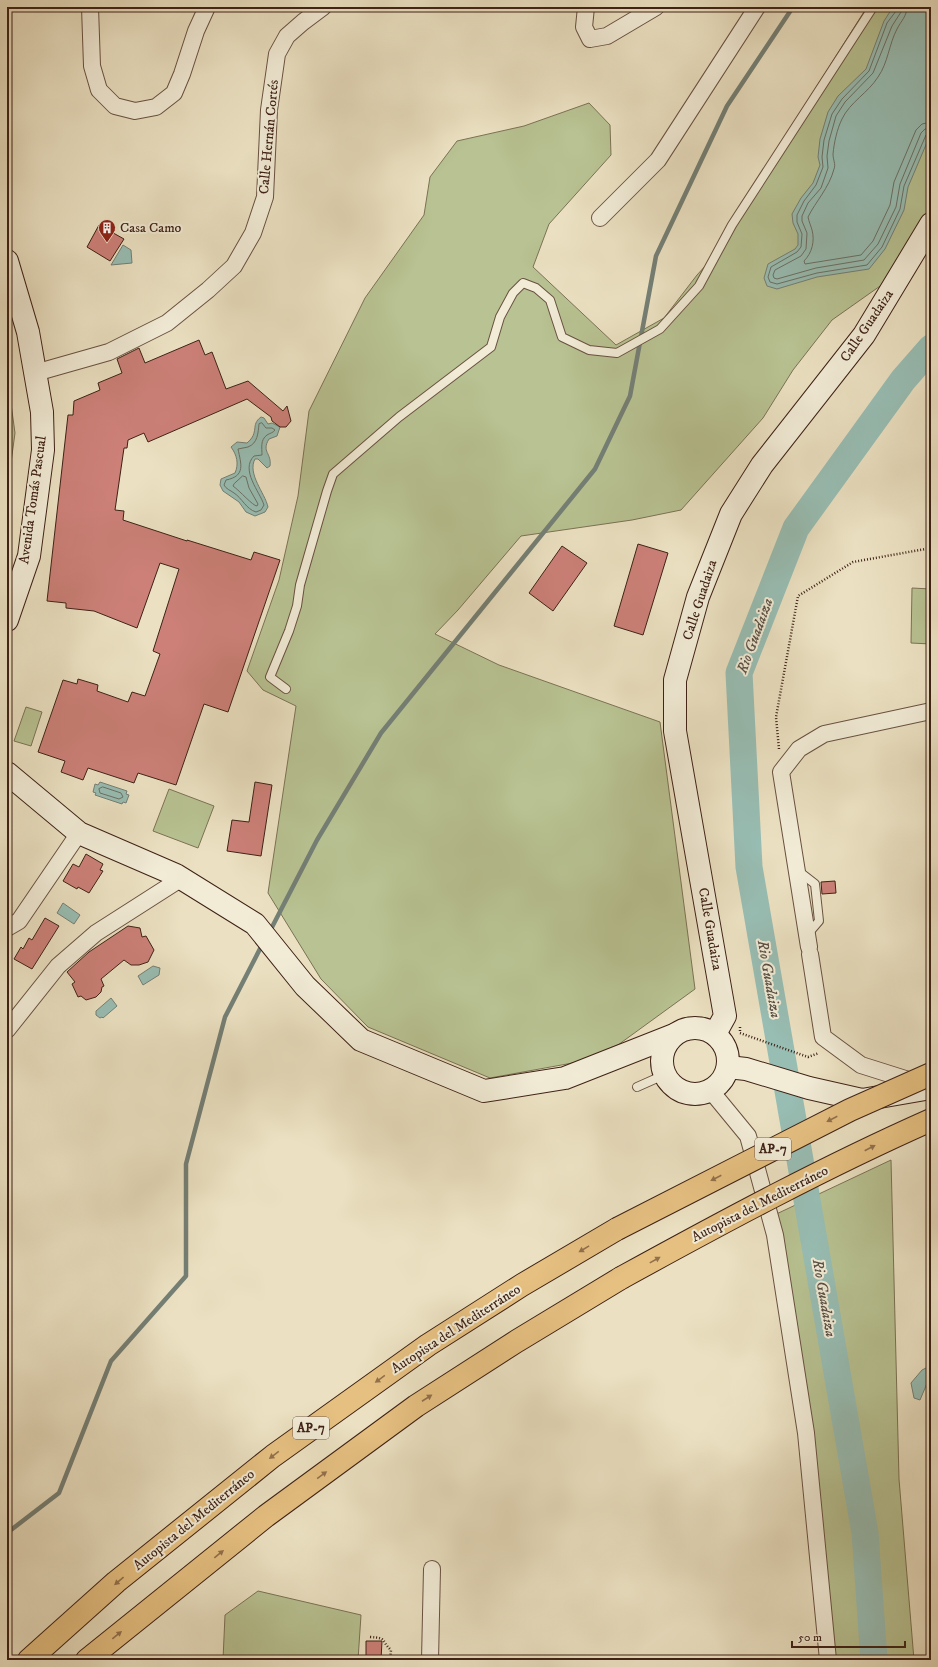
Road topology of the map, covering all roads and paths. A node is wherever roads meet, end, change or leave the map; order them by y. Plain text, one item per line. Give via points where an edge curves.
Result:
1 (90, 7) edge
2 (207, 7) edge
3 (323, 7) edge
4 (586, 7) edge
5 (656, 7) edge
6 (757, 7) edge
7 (873, 7) edge
8 (600, 218) dead end
9 (931, 224) edge
10 (7, 261) edge
11 (35, 373) junction
12 (931, 548) edge
13 (7, 620) edge
14 (286, 689) dead end
15 (931, 711) edge
16 (781, 772) junction
17 (7, 773) edge
18 (79, 833) junction
19 (182, 878) junction
20 (7, 928) edge
21 (7, 1030) edge
22 (740, 1033) dead end
23 (674, 1034) junction
24 (716, 1034) junction
25 (808, 1057) dead end
26 (737, 1068) junction
27 (664, 1074) junction
28 (931, 1074) edge
29 (636, 1087) dead end
30 (931, 1088) edge
31 (711, 1091) junction
32 (931, 1120) edge
33 (432, 1569) dead end
34 (370, 1637) dead end
35 (29, 1660) edge
36 (87, 1660) edge
37 (390, 1660) edge
38 (430, 1660) edge
39 (828, 1660) edge

1 - 2 street via 92,66 99,90 114,106 135,111 156,107 174,93
3 - 11 street, Calle Hernán Cortés via 287,36 277,54 269,110 265,197 253,234 234,266 167,323 109,352
4 - 5 street via 584,27 590,39 607,36
6 - 8 street via 658,160
7 - 14 lane via 732,225 699,286 660,329 617,353 589,350 562,337 550,300 536,288 523,283 513,293 500,317 491,347 399,417 333,474 300,584 297,606 270,677
9 - 24 street, Calle Guadaiza via 864,336 762,466 731,514 698,597 675,680 675,731 725,1016
10 - 11 street, Avenida Tomás Pascual via 28,332
11 - 13 street, Avenida Tomás Pascual via 42,412 43,450 29,556
12 - 16 path via 853,562 798,596 776,717
15 - 16 street via 824,734 799,749
16 - 30 street via 823,1037 860,1065
17 - 18 street
18 - 19 street
18 - 20 street via 19,921
19 - 21 street via 96,933 58,966
19 - 23 street via 256,924 305,986 361,1040 484,1091 565,1078
22 - 25 path
23 - 24 street via 694,1027
23 - 27 street via 662,1053 661,1064
24 - 26 street
26 - 30 street via 862,1100
26 - 31 street
27 - 29 lane
27 - 31 street via 670,1084 684,1092 701,1094
28 -> 35 highway, Autopista del Mediterráneo / AP-7, bridge via 850,1110 617,1229 428,1345 280,1451 116,1582
31 - 39 street via 748,1136 775,1235 806,1433
36 -> 32 highway, Autopista del Mediterráneo, bridge via 266,1516 416,1406 517,1341 621,1278 744,1211
33 - 38 street
34 - 37 path via 381,1637 385,1640 392,1653

